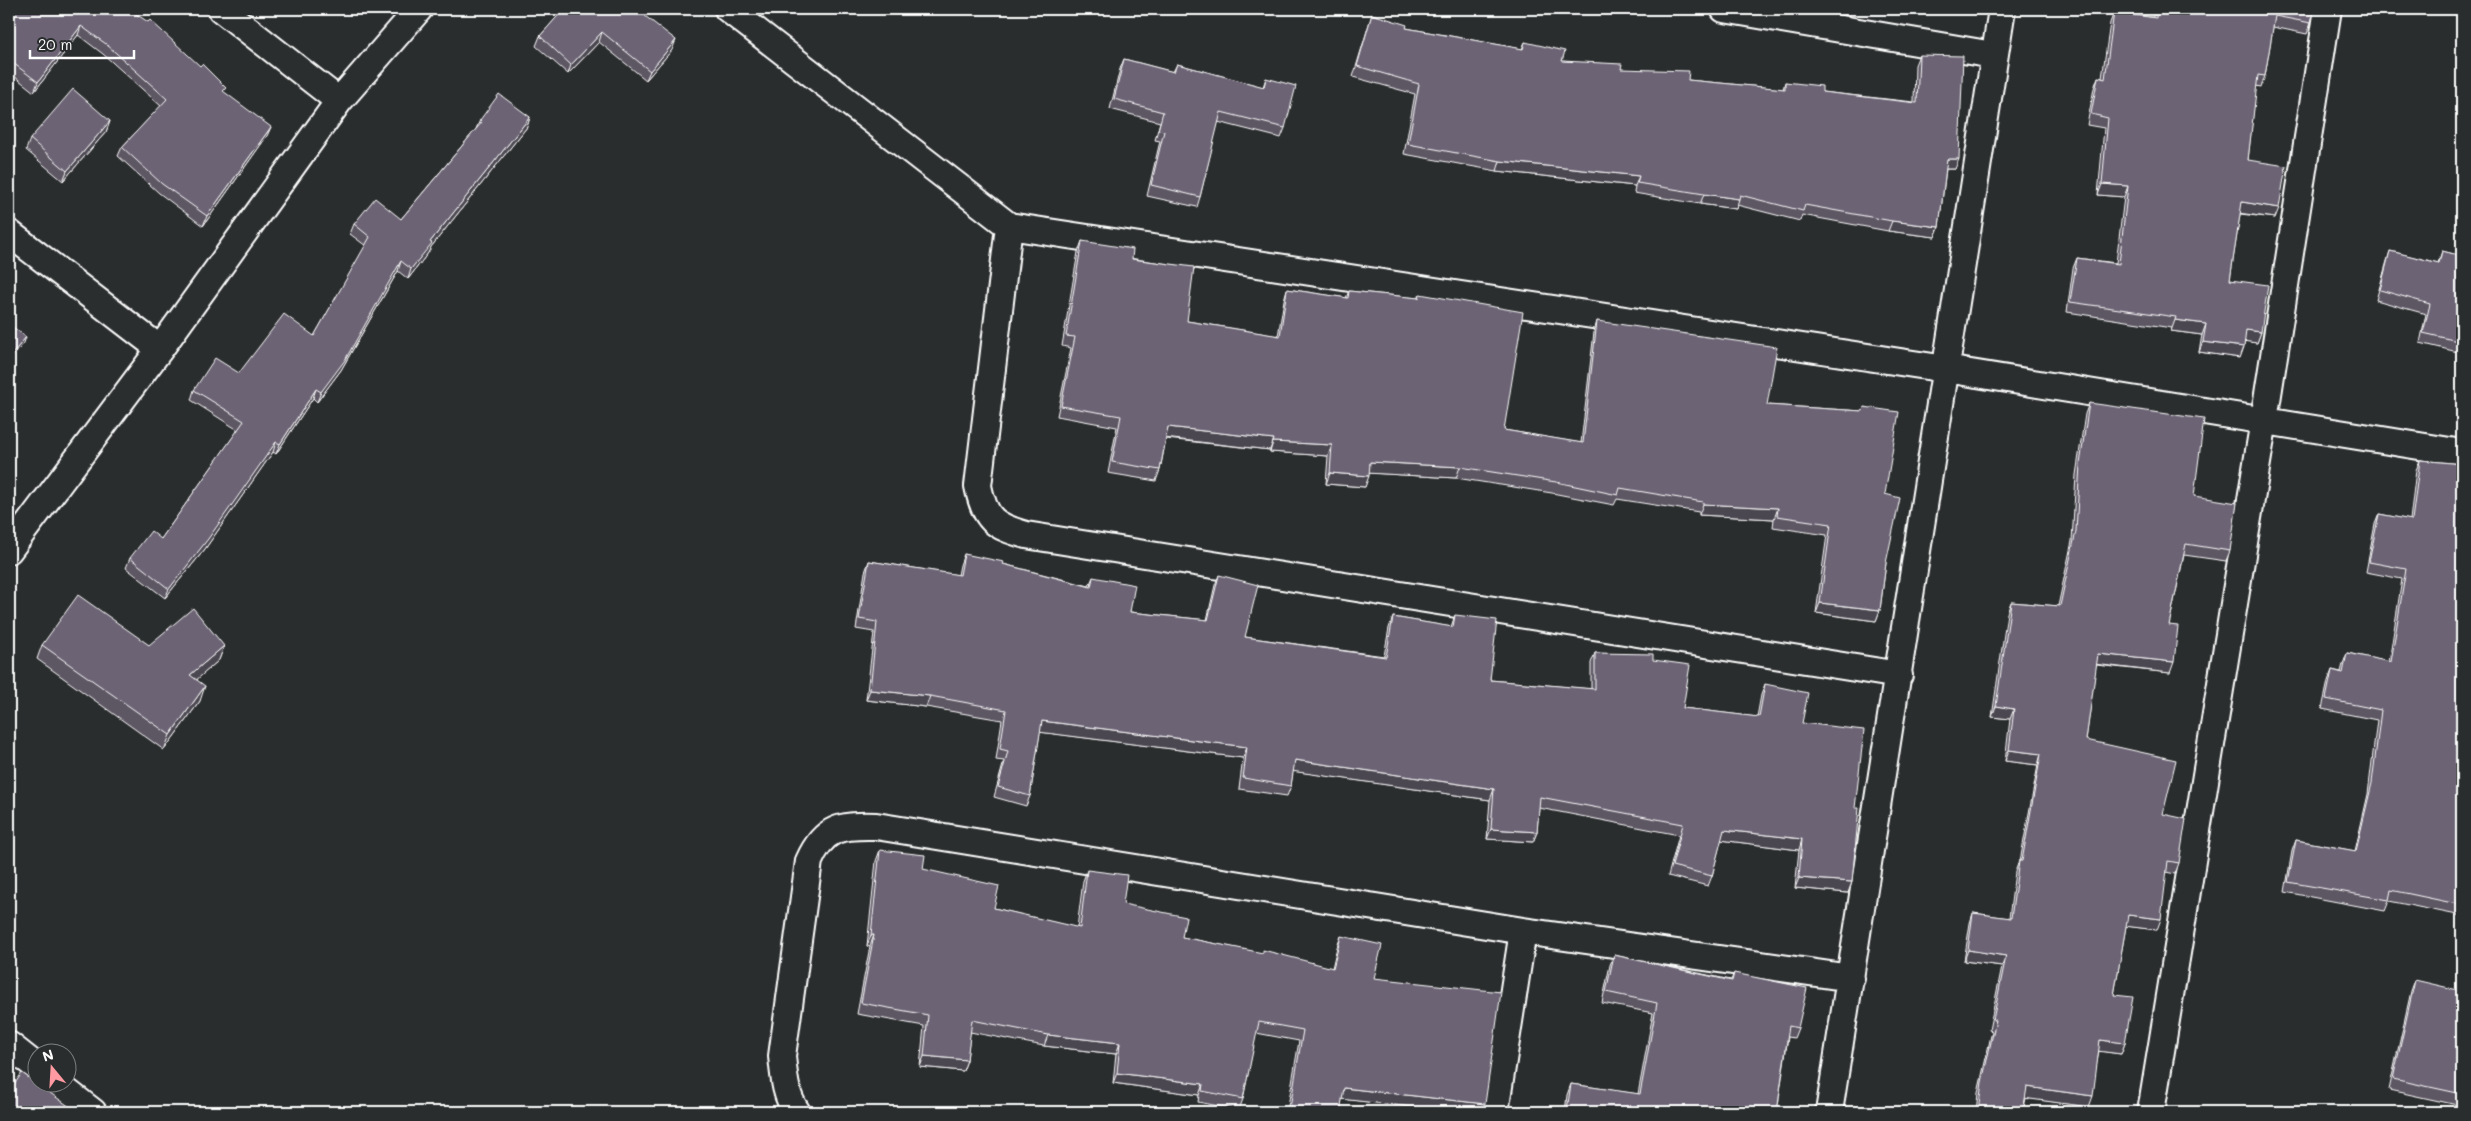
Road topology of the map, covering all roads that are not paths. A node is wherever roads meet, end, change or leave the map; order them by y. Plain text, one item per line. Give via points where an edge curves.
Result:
1 (221, 9) edge
2 (419, 9) edge
3 (728, 9) edge
4 (1724, 9) edge
5 (2002, 9) edge
6 (2328, 9) edge
7 (1993, 55) junction
8 (339, 101) junction
9 (1009, 226) junction
10 (9, 233) edge
11 (160, 349) junction
12 (1946, 369) junction
13 (2264, 420) junction
14 (2462, 453) edge
15 (9, 550) edge
16 (1899, 675) junction
17 (1523, 931) junction
18 (1851, 978) junction
19 (9, 1045) edge
20 (28, 1060) edge
21 (70, 1094) edge
22 (93, 1112) edge
23 (797, 1112) edge
24 (1496, 1112) edge
25 (1829, 1112) edge
26 (2151, 1112) edge

1 - 8 street
2 - 8 street
3 - 9 street
4 - 7 street
5 - 7 street
6 - 13 street
7 - 12 street
8 - 11 street
9 - 12 street
9 - 16 street via 978,486 982,505 992,522 1004,529 1036,537
10 - 11 street
11 - 15 street
12 - 13 street
12 - 16 street
13 - 14 street
13 - 26 street
16 - 18 street
17 - 18 street
17 - 23 street via 876,826 852,825 829,832 816,844 809,861 782,1056 784,1082
17 - 24 street
18 - 25 street
19 - 20 street
21 - 22 street

